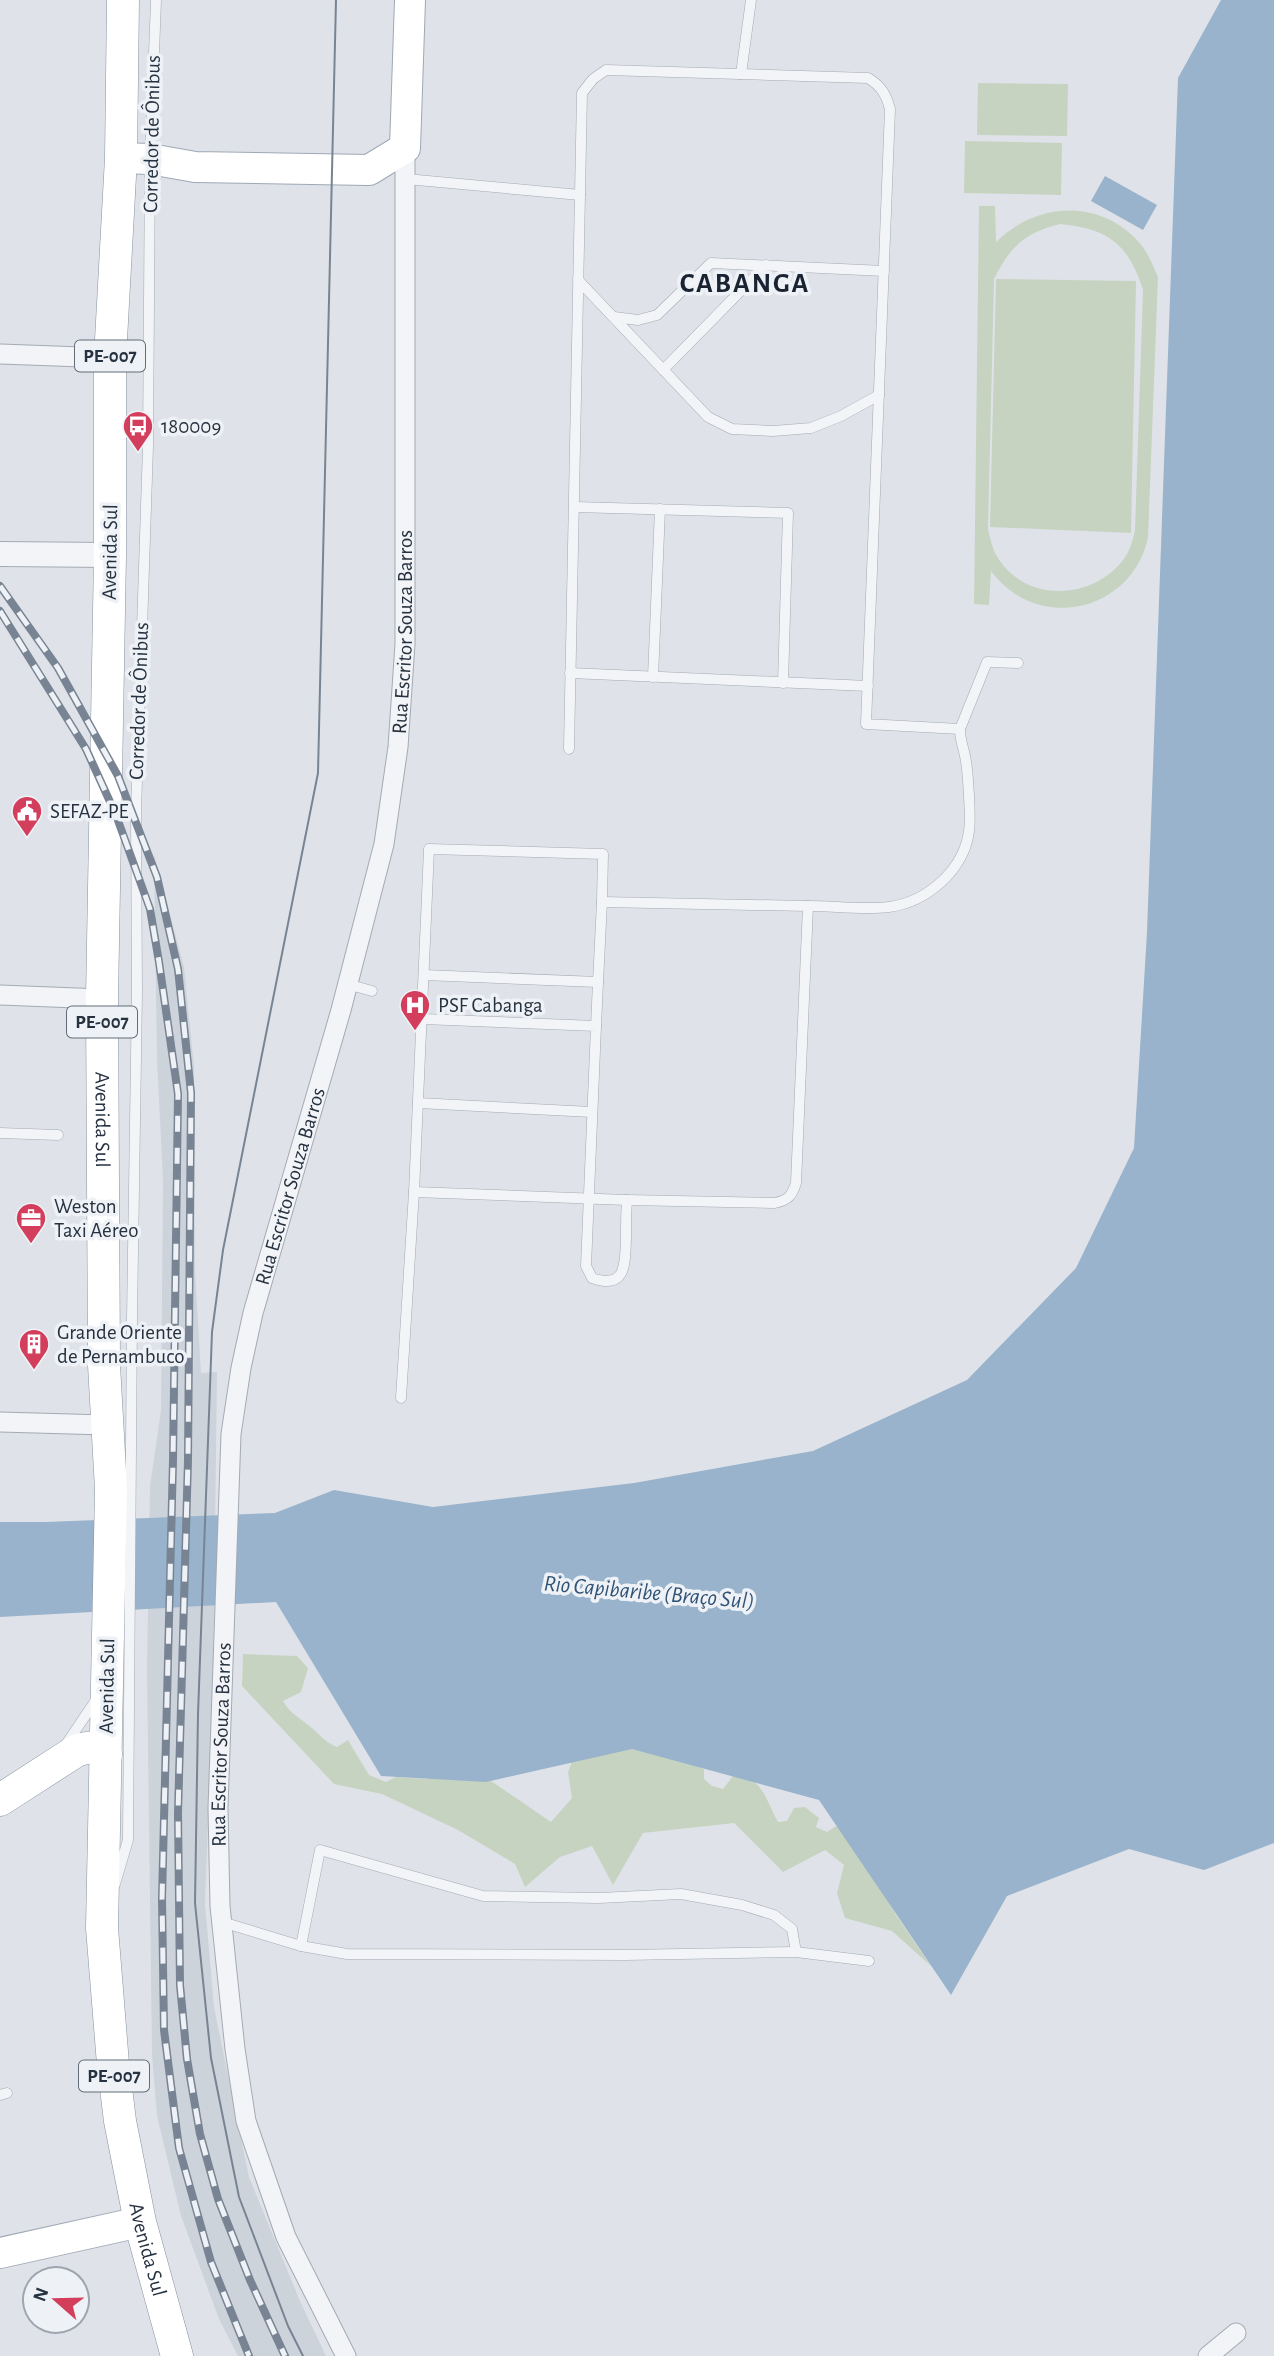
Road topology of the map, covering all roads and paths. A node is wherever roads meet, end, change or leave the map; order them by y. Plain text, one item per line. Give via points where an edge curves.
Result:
1 (123, 0) edge
2 (156, 0) edge
3 (410, 0) edge
4 (751, 0) edge
5 (741, 74) junction
6 (136, 159) junction
7 (401, 162) junction
8 (580, 195) junction
9 (766, 265) junction
10 (884, 271) junction
11 (578, 280) junction
12 (614, 317) junction
13 (0, 354) edge
14 (110, 358) junction
15 (663, 370) junction
16 (879, 395) junction
17 (574, 507) junction
18 (660, 509) junction
19 (0, 554) edge
20 (110, 555) junction
21 (1018, 663) dead end
22 (570, 673) junction
23 (653, 677) junction
24 (783, 683) junction
25 (868, 686) junction
26 (960, 730) junction
27 (569, 749) dead end
28 (601, 902) junction
29 (808, 906) junction
30 (424, 975) junction
31 (598, 982) junction
32 (347, 984) junction
33 (372, 991) dead end
34 (0, 995) edge
35 (102, 999) junction
36 (423, 1019) junction
37 (596, 1026) junction
38 (418, 1103) junction
39 (593, 1112) junction
40 (0, 1133) edge
41 (58, 1135) dead end
42 (415, 1192) junction
43 (589, 1199) junction
44 (627, 1200) junction
45 (401, 1398) dead end
46 (0, 1422) edge
47 (106, 1425) junction
48 (121, 1488) junction
49 (123, 1645) junction
50 (108, 1681) junction
51 (106, 1755) junction
52 (46, 1769) junction
53 (0, 1800) edge
54 (222, 1922) junction
55 (102, 1928) junction
56 (301, 1946) junction
57 (796, 1952) junction
58 (869, 1961) dead end
59 (140, 2222) junction
60 (0, 2253) edge
61 (1236, 2333) dead end
62 (177, 2356) edge
63 (346, 2356) edge
64 (1208, 2356) edge

1 - 6 highway, Avenida Sul / PE-007
2 - 6 lane, Corredor de Ônibus
3 - 7 main road, Rua Escritor Souza Barros
4 - 5 lane
5 - 8 lane via 606,70 593,79 582,93
5 - 10 lane via 868,78 879,85 890,109
6 - 7 main road via 198,154
6 - 14 highway, Avenida Sul / PE-007
6 - 48 lane, Corredor de Ônibus via 147,457
7 - 8 lane
7 - 32 street, Rua Escritor Souza Barros via 405,644 398,747 384,844
8 - 11 lane
9 - 10 lane
9 - 12 lane via 711,263 657,314 638,320
9 - 15 lane
10 - 16 lane
11 - 12 lane
11 - 17 lane
12 - 15 lane
13 - 14 street
14 - 20 highway, Avenida Sul / PE-007
15 - 16 lane via 708,417 732,429 811,428
16 - 25 lane
17 - 18 lane
17 - 22 lane
18 - 23 lane
18 - 24 lane via 788,513
19 - 20 street
20 - 35 highway, Avenida Sul / PE-007
21 - 26 lane via 987,662
22 - 23 lane
22 - 27 lane
23 - 24 lane
24 - 25 lane
25 - 26 lane via 866,724
26 - 29 lane via 970,831 961,860 943,881 914,900 889,907
28 - 29 lane
28 - 30 lane via 603,854 429,849
28 - 31 lane
29 - 44 lane via 793,1194 775,1203
30 - 31 lane
30 - 36 lane
31 - 37 lane
32 - 33 lane
32 - 54 street, Rua Escritor Souza Barros via 253,1313 231,1434 218,1808
34 - 35 street
35 - 47 highway, Avenida Sul / PE-007
36 - 37 lane
36 - 38 lane
37 - 39 lane
38 - 39 lane
38 - 42 lane
39 - 43 lane
40 - 41 lane
42 - 43 lane
42 - 45 lane
43 - 44 lane
43 - 44 lane via 586,1266 592,1278 605,1283 618,1278 624,1268
46 - 47 street
47 - 48 highway, Avenida Sul / PE-007
48 - 49 highway, Avenida Sul / PE-007
49 - 50 highway, Avenida Sul / PE-007
49 - 55 lane via 128,1840
50 - 51 highway, Avenida Sul / PE-007
50 - 52 lane
51 - 52 highway via 88,1747
51 - 55 highway, Avenida Sul / PE-007
52 - 53 highway
54 - 56 lane
54 - 63 street, Rua Escritor Souza Barros via 246,2122 286,2237
55 - 59 highway, Avenida Sul / PE-007 via 120,2122
56 - 57 lane via 347,1954
56 - 57 lane via 320,1850 483,1896 681,1894 742,1905 774,1915 792,1929
57 - 58 lane
59 - 60 main road
59 - 62 highway, Avenida Sul / PE-007
61 - 64 street

